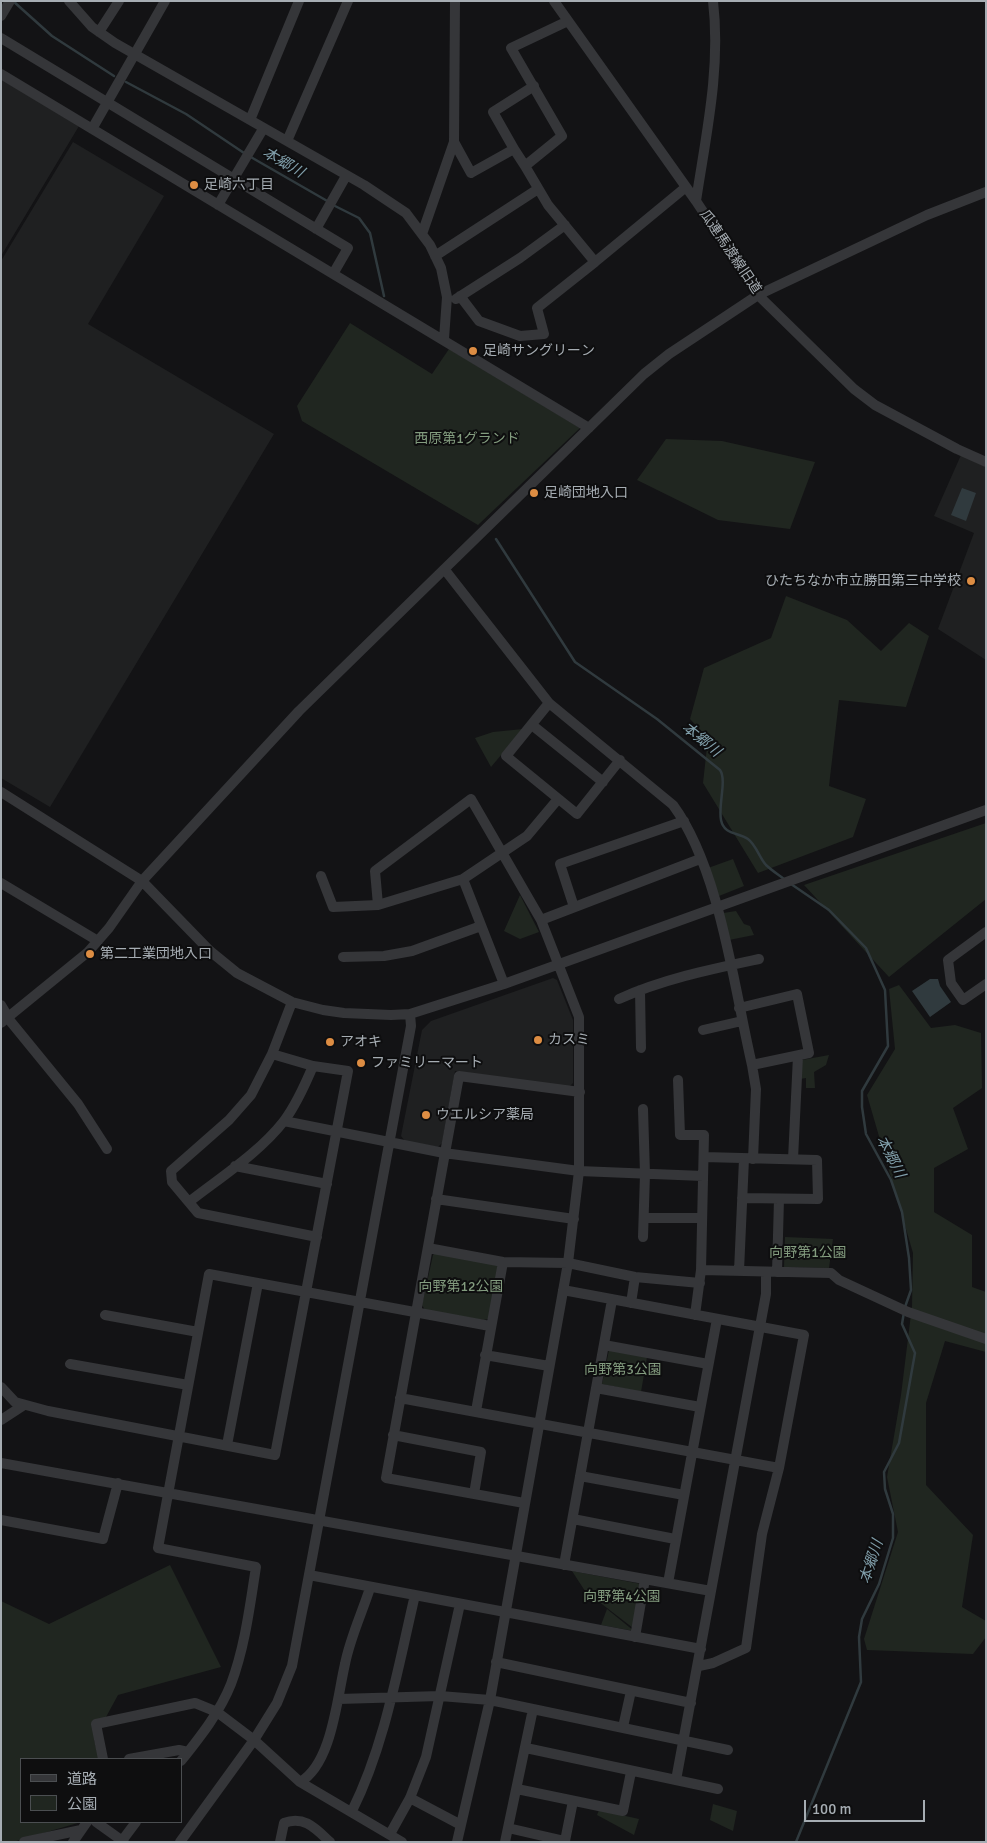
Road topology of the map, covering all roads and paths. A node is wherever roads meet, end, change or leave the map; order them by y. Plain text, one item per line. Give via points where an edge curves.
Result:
1 (68, 1) edge
2 (118, 1) edge
3 (165, 1) edge
4 (299, 1) edge
5 (348, 1) edge
6 (456, 1) edge
7 (554, 1) edge
8 (713, 1) edge
9 (568, 21) junction
10 (99, 32) junction
11 (1, 38) edge
12 (134, 54) junction
13 (1, 74) edge
14 (534, 86) junction
15 (106, 103) junction
16 (250, 120) junction
17 (263, 128) junction
18 (92, 129) junction
19 (287, 141) junction
20 (454, 142) junction
21 (514, 149) junction
22 (525, 166) junction
23 (346, 176) junction
24 (234, 179) junction
25 (686, 187) junction
26 (538, 189) junction
27 (986, 192) edge
28 (696, 201) junction
29 (218, 205) junction
30 (565, 225) junction
31 (316, 229) junction
32 (422, 234) junction
33 (435, 256) junction
34 (595, 262) junction
35 (333, 274) junction
36 (758, 295) junction
37 (460, 296) junction
38 (447, 305) junction
39 (444, 339) junction
40 (589, 428) junction
41 (986, 462) edge
42 (445, 570) junction
43 (549, 704) junction
44 (532, 725) junction
45 (620, 760) junction
46 (603, 782) junction
47 (1, 792) edge
48 (558, 799) junction
49 (986, 810) edge
50 (684, 821) junction
51 (502, 852) junction
52 (700, 859) junction
53 (322, 876) dead end
54 (462, 879) junction
55 (142, 881) junction
56 (1, 883) edge
57 (378, 905) junction
58 (717, 906) junction
59 (574, 908) junction
60 (541, 920) junction
61 (480, 926) junction
62 (986, 932) edge
63 (98, 941) junction
64 (343, 957) dead end
65 (759, 958) dead end
66 (559, 964) junction
67 (730, 965) junction
68 (504, 984) junction
69 (985, 985) edge
70 (640, 990) junction
71 (619, 999) dead end
72 (292, 1002) junction
73 (1, 1005) edge
74 (739, 1008) junction
75 (410, 1014) junction
76 (4, 1020) edge
77 (742, 1021) junction
78 (703, 1030) dead end
79 (641, 1048) dead end
80 (272, 1054) junction
81 (798, 1056) junction
82 (313, 1066) junction
83 (752, 1066) junction
84 (678, 1080) dead end
85 (580, 1092) junction
86 (643, 1109) dead end
87 (284, 1121) junction
88 (336, 1132) junction
89 (390, 1142) junction
90 (108, 1149) dead end
91 (444, 1153) junction
92 (704, 1157) junction
93 (749, 1158) junction
94 (793, 1159) junction
95 (235, 1166) junction
96 (579, 1171) junction
97 (645, 1174) junction
98 (703, 1176) junction
99 (327, 1184) junction
100 (742, 1198) junction
101 (436, 1199) junction
102 (779, 1199) junction
103 (190, 1202) junction
104 (644, 1218) junction
105 (702, 1218) junction
106 (574, 1219) junction
107 (317, 1236) junction
108 (643, 1236) dead end
109 (428, 1248) junction
110 (503, 1262) junction
111 (568, 1263) junction
112 (701, 1270) junction
113 (739, 1271) junction
114 (766, 1272) junction
115 (777, 1272) junction
116 (635, 1277) junction
117 (258, 1283) junction
118 (700, 1284) junction
119 (563, 1290) junction
120 (307, 1292) junction
121 (612, 1300) junction
122 (361, 1303) junction
123 (631, 1303) junction
124 (414, 1312) junction
125 (695, 1314) junction
126 (105, 1315) dead end
127 (716, 1319) junction
128 (490, 1326) junction
129 (760, 1326) junction
130 (198, 1332) junction
131 (986, 1340) edge
132 (604, 1345) junction
133 (485, 1354) junction
134 (70, 1364) dead end
135 (708, 1364) junction
136 (549, 1366) junction
137 (188, 1385) junction
138 (1, 1387) edge
139 (596, 1388) junction
140 (400, 1398) junction
141 (24, 1405) junction
142 (700, 1407) junction
143 (476, 1411) junction
144 (1, 1420) edge
145 (539, 1423) junction
146 (589, 1432) junction
147 (393, 1434) junction
148 (179, 1437) junction
149 (227, 1445) junction
150 (692, 1451) junction
151 (736, 1459) junction
152 (1, 1462) edge
153 (779, 1468) junction
154 (580, 1476) junction
155 (118, 1483) junction
156 (167, 1492) junction
157 (474, 1494) junction
158 (684, 1495) junction
159 (524, 1503) junction
160 (573, 1519) junction
161 (1, 1520) edge
162 (319, 1520) junction
163 (676, 1538) junction
164 (514, 1556) junction
165 (564, 1564) junction
166 (309, 1575) junction
167 (645, 1579) junction
168 (668, 1583) junction
169 (370, 1588) junction
170 (711, 1592) junction
171 (415, 1595) junction
172 (460, 1604) junction
173 (504, 1612) junction
174 (635, 1636) junction
175 (701, 1649) junction
176 (496, 1662) junction
177 (698, 1666) junction
178 (631, 1690) junction
179 (440, 1696) junction
180 (391, 1697) junction
181 (339, 1699) junction
182 (490, 1700) junction
183 (691, 1703) junction
184 (533, 1709) junction
185 (217, 1712) junction
186 (623, 1727) junction
187 (254, 1740) junction
188 (684, 1741) junction
189 (526, 1748) junction
190 (728, 1750) dead end
191 (188, 1752) junction
192 (103, 1758) edge
193 (134, 1758) edge
194 (182, 1761) edge
195 (631, 1772) junction
196 (676, 1780) junction
197 (300, 1782) junction
198 (518, 1789) junction
199 (718, 1789) dead end
200 (410, 1798) junction
201 (573, 1801) junction
202 (352, 1811) junction
203 (97, 1823) edge
204 (135, 1823) edge
205 (461, 1825) junction
206 (84, 1826) edge
207 (508, 1828) junction
208 (390, 1834) junction
209 (122, 1841) edge
210 (24, 1842) edge
211 (73, 1842) edge
212 (180, 1842) edge
213 (280, 1842) edge
214 (330, 1842) edge
215 (402, 1842) edge
216 (457, 1842) edge
217 (505, 1842) edge

1 - 10 street
2 - 10 street
3 - 12 street
4 - 16 street
5 - 19 street
6 - 20 street
7 - 9 street, 瓜連馬渡線旧道
8 - 28 street via 717,33 713,87
9 - 14 street via 511,48
9 - 25 street, 瓜連馬渡線旧道
10 - 12 street
11 - 15 street
12 - 15 street
12 - 16 street
13 - 18 street
14 - 21 street via 493,112
14 - 22 street via 562,136
15 - 18 street
15 - 24 street
16 - 17 street
17 - 19 street
17 - 24 street
18 - 29 street
19 - 23 street
20 - 21 street via 471,173
20 - 32 street
21 - 22 street
22 - 26 street
23 - 31 street
23 - 32 street via 406,213
24 - 29 street
24 - 31 street
25 - 28 street, 瓜連馬渡線旧道
25 - 34 street
26 - 30 street
26 - 33 street
27 - 36 street via 927,215
28 - 36 street, 瓜連馬渡線旧道
29 - 35 street
30 - 34 street
30 - 37 street
31 - 35 street via 348,248
32 - 33 street
33 - 38 street via 441,268
34 - 37 street via 537,308 544,334 520,336 479,321
35 - 39 street
36 - 40 street via 669,354
36 - 41 street, 瓜連馬渡線旧道 via 854,389 875,405
37 - 38 street
38 - 39 street
39 - 40 street
40 - 42 street
42 - 43 street
42 - 55 street via 299,711
43 - 44 street
43 - 45 street
44 - 46 street
44 - 48 street via 506,756
45 - 46 street
45 - 50 street via 672,805
46 - 48 street via 577,814
47 - 55 street
48 - 51 street via 527,836
49 - 58 street
50 - 52 street
50 - 59 street via 560,864
51 - 54 street
51 - 57 street via 471,799 375,871
51 - 60 street
52 - 58 street
52 - 59 street
53 - 57 street via 333,907
54 - 57 street
54 - 61 street
55 - 63 street
55 - 72 street via 210,951 237,973
56 - 63 street
58 - 66 street
58 - 67 street
59 - 60 street
60 - 66 street
61 - 64 street via 412,951 384,956
61 - 68 street
62 - 69 street via 948,960 950,984 963,1000
63 - 76 street
65 - 67 street
66 - 68 street
66 - 85 street via 579,1017
67 - 70 street
67 - 74 street
68 - 75 street
70 - 71 street
70 - 79 street
72 - 75 street via 344,1013
72 - 80 street
73 - 76 street
74 - 77 street
74 - 81 street via 798,994 809,1053
75 - 89 street via 411,1026
76 - 90 street via 78,1104
77 - 78 street
77 - 83 street
80 - 82 street
80 - 103 street via 252,1095 229,1120 170,1171 172,1182
81 - 83 street
81 - 94 street
82 - 87 street
82 - 88 street via 348,1071
83 - 93 street via 756,1089
84 - 92 street via 680,1135 704,1135
85 - 91 street via 459,1076
85 - 96 street
86 - 97 street
87 - 88 street
87 - 95 street
88 - 89 street
88 - 99 street
89 - 91 street
89 - 122 street
91 - 96 street
91 - 101 street
92 - 93 street
92 - 98 street
93 - 94 street
93 - 100 street
94 - 102 street via 817,1160 818,1199
95 - 99 street
95 - 103 street
96 - 97 street
96 - 106 street
97 - 98 street
97 - 104 street
98 - 105 street
99 - 107 street
100 - 102 street
100 - 113 street
101 - 106 street
101 - 109 street
102 - 115 street
103 - 107 street via 198,1213
104 - 105 street
104 - 108 street
105 - 112 street
106 - 111 street
107 - 120 street
109 - 110 street
109 - 124 street
110 - 111 street
110 - 128 street
111 - 116 street
111 - 119 street
112 - 113 street
112 - 118 street
113 - 114 street
114 - 115 street
114 - 129 street
115 - 131 street via 831,1273 839,1280 905,1311
116 - 118 street
116 - 123 street
117 - 120 street
117 - 130 street via 209,1274
117 - 149 street
118 - 125 street
119 - 121 street
119 - 136 street
120 - 122 street
120 - 149 street via 275,1455
121 - 123 street
121 - 132 street
122 - 124 street
122 - 162 street
123 - 125 street
124 - 128 street
124 - 140 street
125 - 127 street
126 - 130 street
127 - 129 street
127 - 135 street
128 - 133 street
129 - 151 street
129 - 153 street via 804,1334
130 - 137 street
132 - 135 street
132 - 139 street
133 - 136 street
133 - 143 street
134 - 137 street
135 - 142 street
136 - 145 street
137 - 148 street
138 - 141 street via 15,1402
139 - 142 street
139 - 146 street
140 - 143 street
140 - 147 street
141 - 144 street
141 - 148 street
142 - 150 street
143 - 145 street
145 - 146 street
145 - 159 street
146 - 150 street
146 - 154 street
147 - 157 street via 481,1452
147 - 157 street via 386,1478
148 - 149 street
148 - 156 street
150 - 151 street
150 - 158 street
151 - 153 street
151 - 170 street
152 - 155 street
153 - 177 street via 762,1534 746,1648
154 - 158 street
154 - 160 street
155 - 156 street
155 - 161 street via 103,1540
156 - 162 street
156 - 185 street via 158,1548 256,1567 241,1648 231,1684
157 - 159 street
158 - 163 street
159 - 164 street
160 - 163 street
160 - 165 street
162 - 164 street
162 - 166 street
163 - 168 street
164 - 165 street
164 - 173 street
165 - 167 street
166 - 169 street
166 - 187 street via 292,1666 277,1703
167 - 168 street
167 - 174 street
168 - 170 street
169 - 171 street
169 - 181 street via 345,1663
170 - 175 street
171 - 172 street
171 - 180 street
172 - 173 street
172 - 179 street
173 - 174 street
173 - 176 street
174 - 175 street
175 - 177 street
176 - 178 street
176 - 182 street
177 - 183 street
178 - 183 street
178 - 186 street
179 - 180 street
179 - 182 street
179 - 200 street via 426,1757
180 - 181 street
180 - 202 street via 366,1782
181 - 197 street via 321,1758 310,1777
182 - 184 street
182 - 205 street
183 - 188 street
184 - 186 street
184 - 189 street
185 - 187 street
185 - 191 street
185 - 192 street via 195,1703 96,1724
186 - 188 street
187 - 197 street
187 - 212 street
188 - 190 street
188 - 196 street
189 - 195 street
189 - 198 street
191 - 193 street via 178,1750
191 - 194 street
195 - 196 street
195 - 201 street via 623,1811
196 - 199 street
197 - 202 street
198 - 201 street
198 - 207 street
200 - 205 street
200 - 208 street
201 - 207 street via 565,1841
202 - 208 street
203 - 209 street
204 - 209 street
205 - 216 street
206 - 210 street
206 - 211 street
207 - 217 street
208 - 215 street
213 - 214 street via 284,1823 291,1820 305,1821

